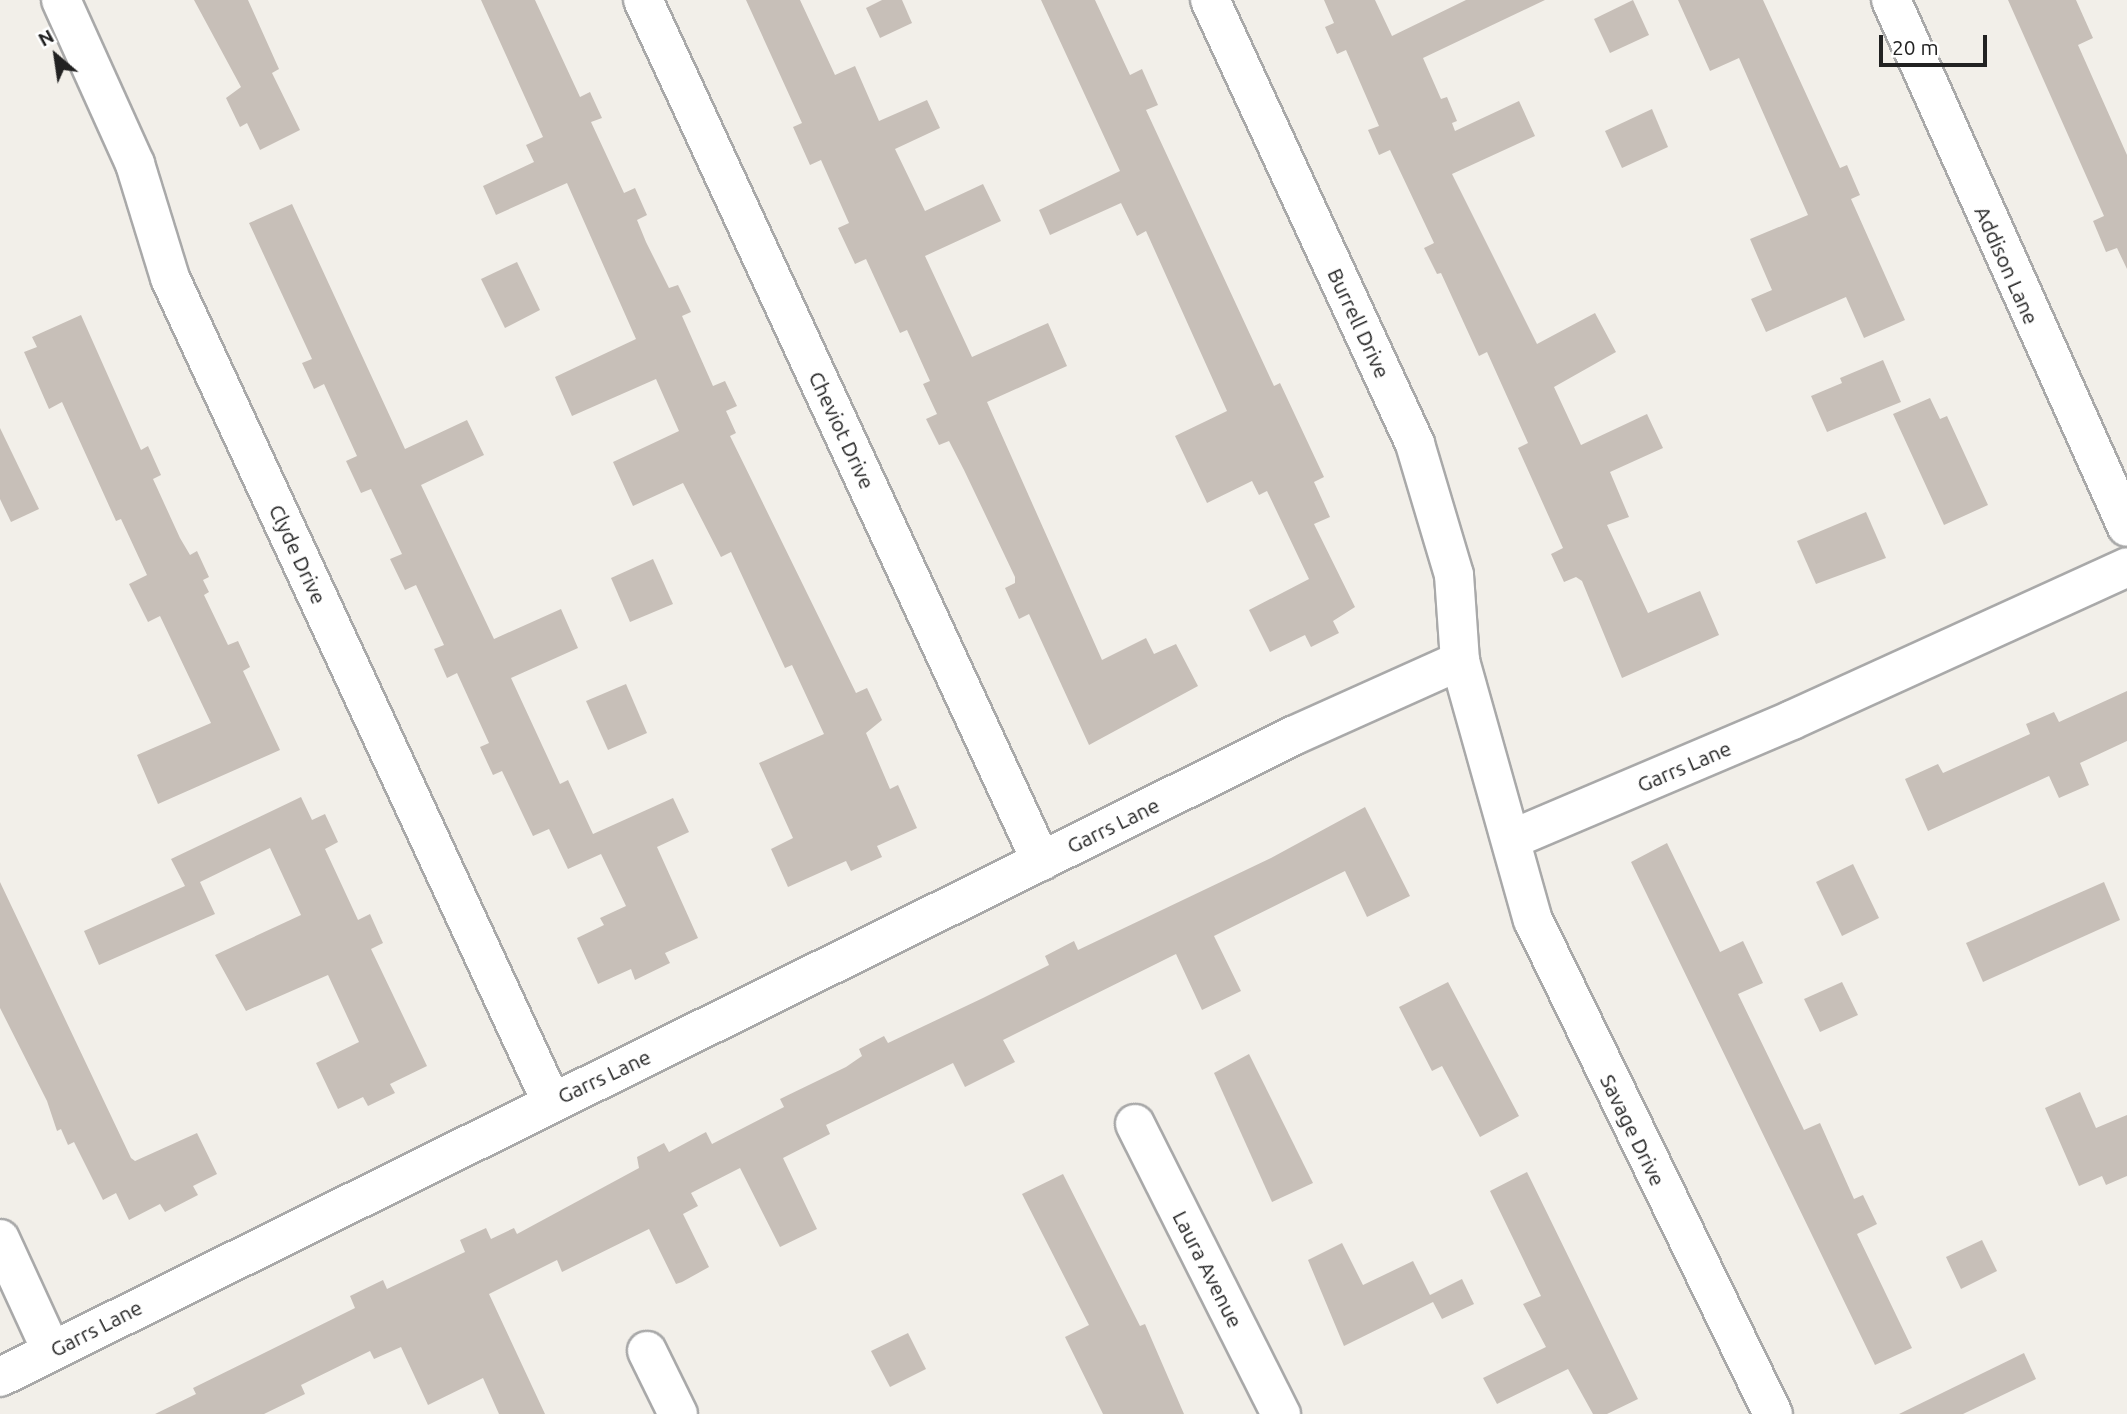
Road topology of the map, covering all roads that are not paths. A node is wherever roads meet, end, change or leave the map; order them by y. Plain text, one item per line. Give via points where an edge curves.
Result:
1 (61, 0) edge
2 (643, 0) edge
3 (1210, 0) edge
4 (1891, 0) edge
5 (2127, 527) edge
6 (2127, 567) edge
7 (1460, 661) junction
8 (1512, 839) junction
9 (1041, 861) junction
10 (551, 1101) junction
11 (1135, 1124) dead end
12 (0, 1239) edge
13 (51, 1350) junction
14 (648, 1351) dead end
15 (0, 1377) edge
16 (678, 1414) edge
17 (1281, 1414) edge
18 (1773, 1414) edge

1 - 10 street, Clyde Drive via 135,164 170,278
2 - 9 street, Cheviot Drive
3 - 7 street, Burrell Drive via 1415,444 1454,575
4 - 5 street, Addison Lane
6 - 8 street, Garrs Lane via 1792,720
7 - 8 street
7 - 9 street, Garrs Lane via 1296,735
8 - 18 street, Savage Drive via 1533,920
9 - 10 street, Garrs Lane
10 - 13 street, Garrs Lane
11 - 17 street, Laura Avenue
12 - 13 street
13 - 15 street, Garrs Lane
14 - 16 street

